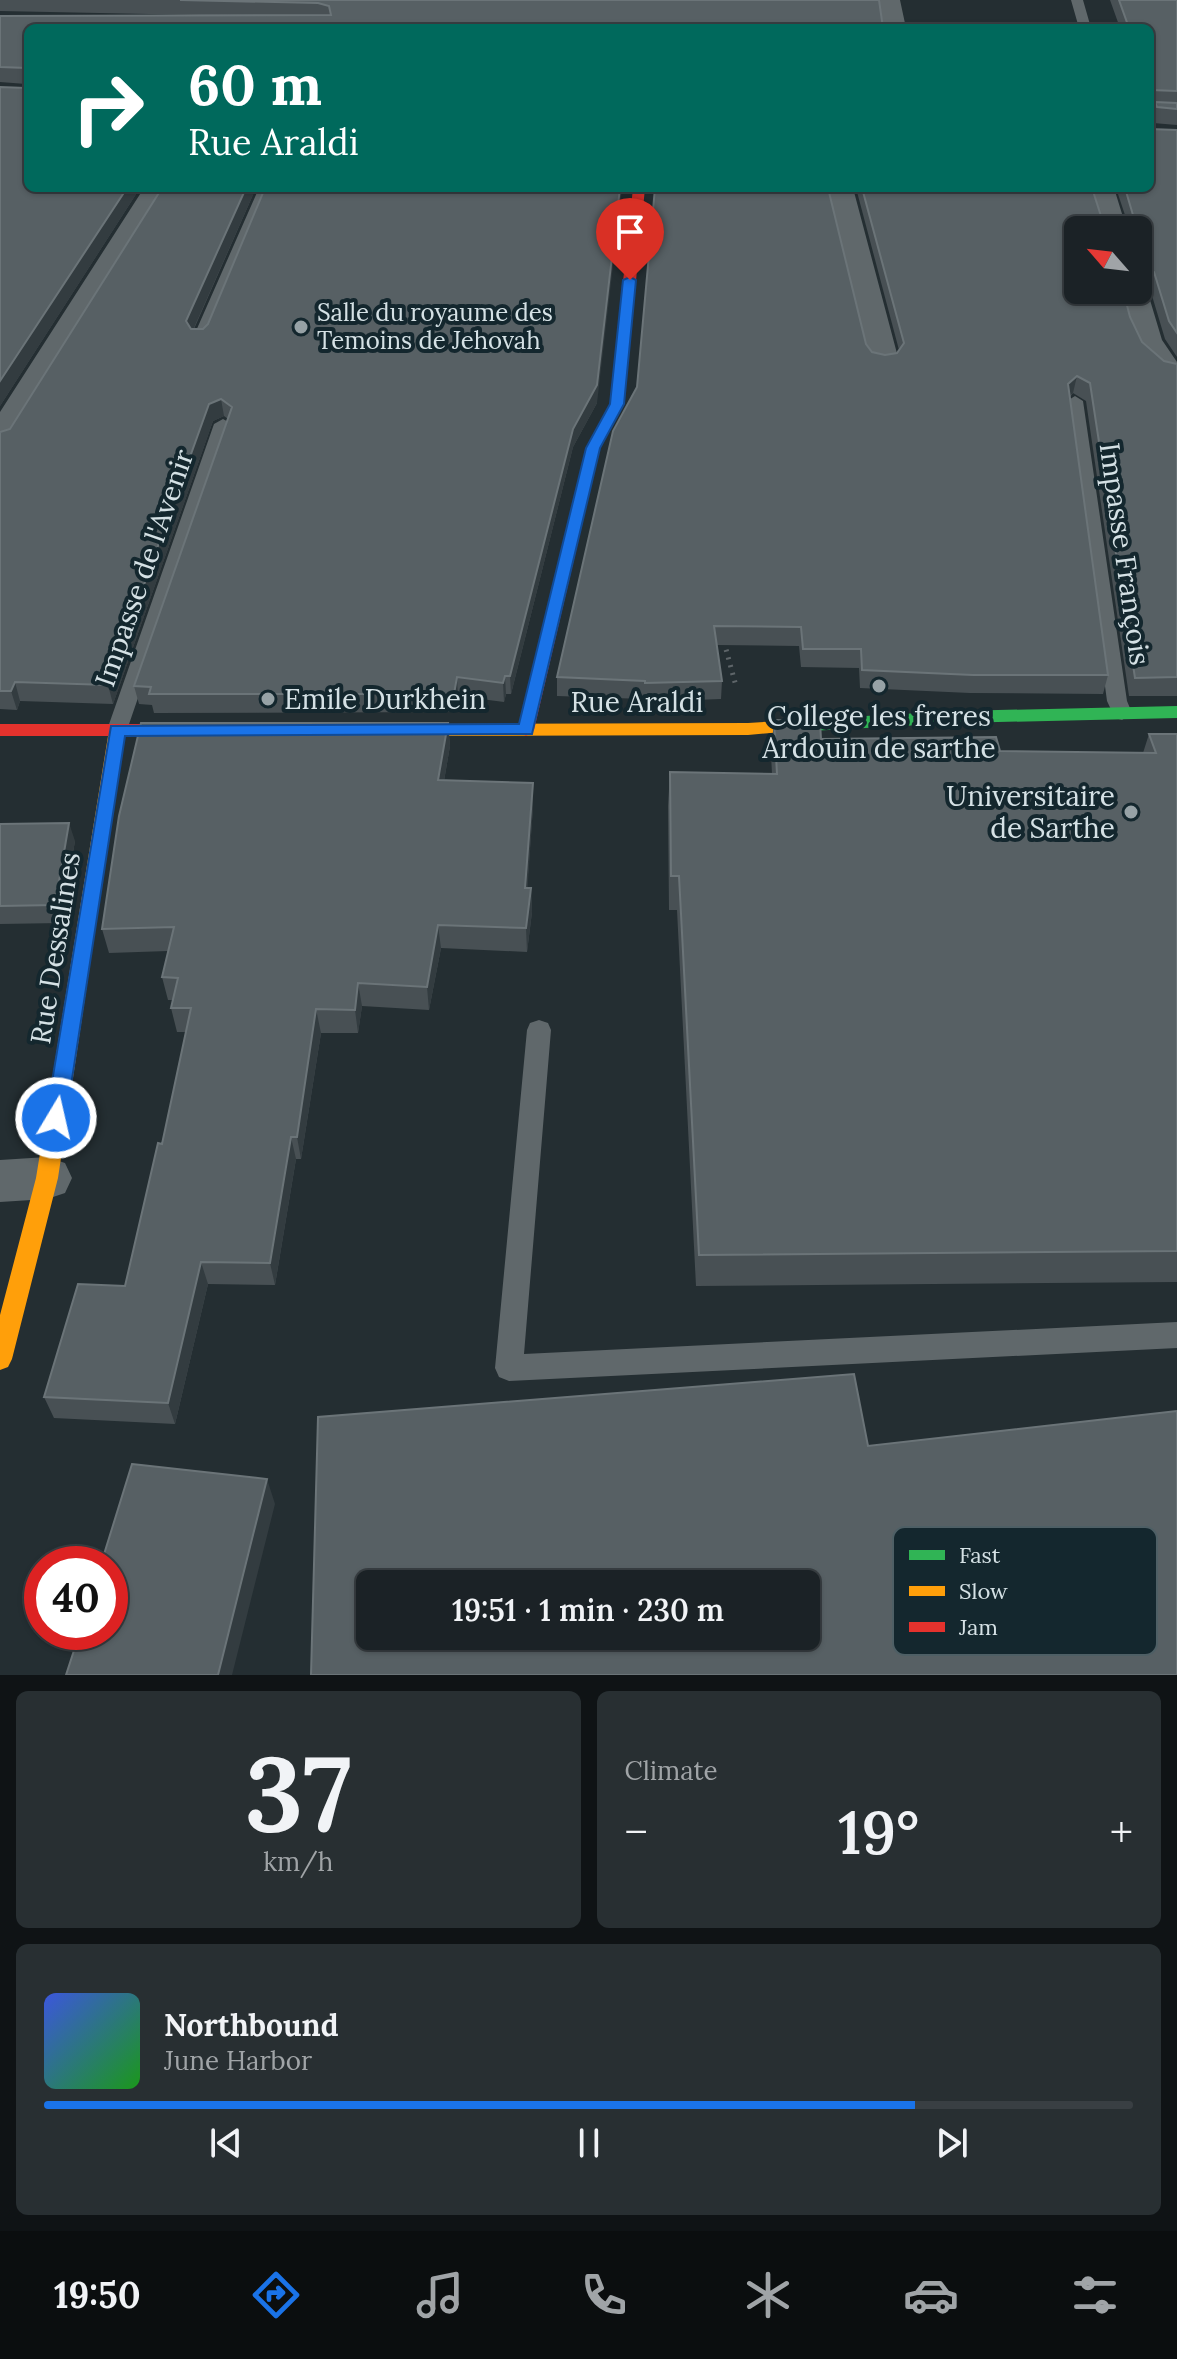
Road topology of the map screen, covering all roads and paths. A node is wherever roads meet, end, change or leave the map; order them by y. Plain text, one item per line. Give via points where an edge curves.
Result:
1 (889, 0) edge
2 (1077, 0) edge
3 (893, 24) edge
4 (1084, 24) edge
5 (155, 192) edge
6 (264, 192) edge
7 (639, 192) edge
8 (840, 192) edge
9 (1101, 192) edge
10 (1109, 216) edge
11 (1136, 304) edge
12 (200, 340) edge
13 (883, 361) edge
14 (1177, 372) edge
15 (1075, 401) edge
16 (223, 424) edge
17 (0, 438) edge
18 (722, 635) edge
19 (1177, 712) edge
20 (1122, 713) junction
21 (223, 729) edge
22 (748, 729) junction
23 (0, 730) edge
24 (117, 730) junction
25 (374, 730) edge
26 (526, 730) junction
27 (539, 1030) dead end
28 (23, 1179) edge
29 (1177, 1335) edge
30 (0, 1359) edge

1 - 3 street
2 - 4 lane
5 - 17 street
6 - 12 lane
7 - 26 street via 617,404 593,448
8 - 13 street
9 - 10 street
11 - 14 street via 1154,360
15 - 20 lane, Impasse François
16 - 24 lane, Impasse de l'Avenir
18 - 22 path
19 - 20 street, Rue Araldi
20 - 22 street, Rue Araldi
21 - 24 street
22 - 26 street, Rue Araldi
23 - 24 street
24 - 28 street, Rue Dessalines
25 - 26 street, Rue Araldi
27 - 29 lane via 509,1368
28 - 30 street, Rue Dessalines

